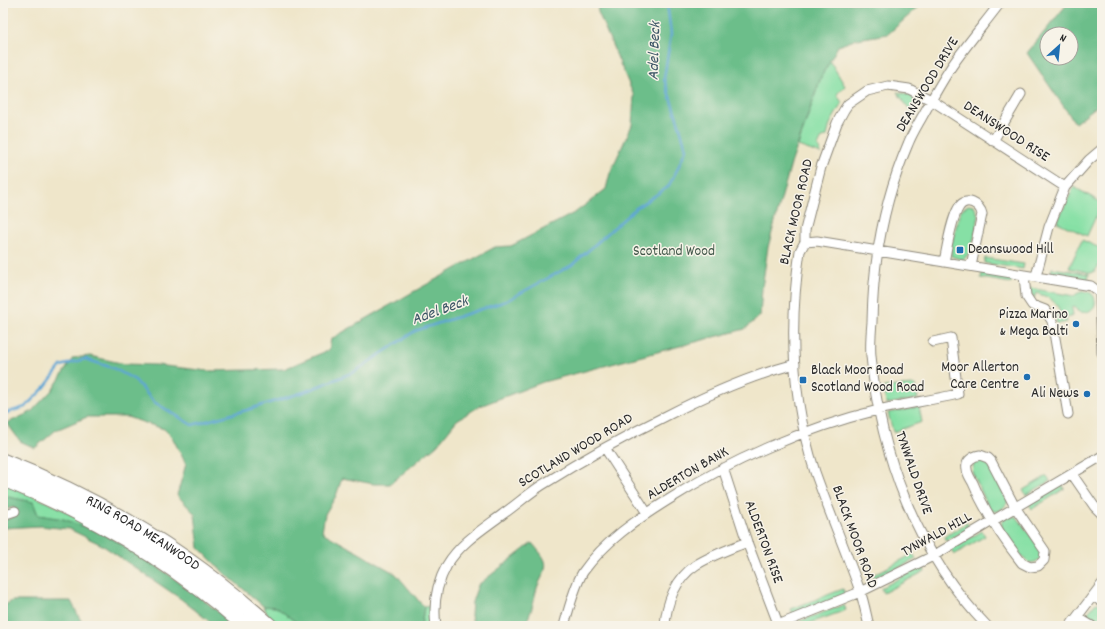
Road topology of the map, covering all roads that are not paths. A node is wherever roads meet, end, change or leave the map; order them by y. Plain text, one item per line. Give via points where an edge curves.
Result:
1 (1000, 3) edge
2 (1021, 94) dead end
3 (931, 100) junction
4 (993, 141) junction
5 (1102, 149) edge
6 (1065, 187) junction
7 (805, 242) junction
8 (877, 252) junction
9 (944, 262) junction
10 (971, 266) junction
11 (1024, 275) junction
12 (1036, 276) junction
13 (1101, 290) edge
14 (934, 342) dead end
15 (1102, 350) edge
16 (871, 354) joint
17 (795, 364) junction
18 (878, 410) junction
19 (1068, 414) dead end
20 (805, 434) junction
21 (605, 448) junction
22 (1102, 456) edge
23 (3, 462) edge
24 (723, 468) junction
25 (1072, 474) junction
26 (3, 478) edge
27 (1015, 507) junction
28 (15, 511) dead end
29 (647, 513) junction
30 (1102, 514) edge
31 (3, 515) edge
32 (992, 520) junction
33 (747, 542) junction
34 (933, 556) junction
35 (1102, 584) edge
36 (860, 592) junction
37 (1093, 596) junction
38 (1102, 602) edge
39 (1078, 617) junction
40 (778, 625) edge
41 (246, 626) edge
42 (269, 626) edge
43 (436, 626) edge
44 (564, 626) edge
45 (665, 626) edge
46 (869, 626) edge
47 (987, 626) edge
48 (1070, 626) edge
49 (1092, 626) edge

1 - 3 street, DEANSWOOD DRIVE via 953,64
2 - 4 street
3 - 4 street, DEANSWOOD RISE
3 - 7 street, BLACK MOOR ROAD via 909,89 888,86 867,91 848,104 837,123 821,167 805,230
3 - 8 street, DEANSWOOD DRIVE via 908,143 888,197
4 - 6 street, DEANSWOOD RISE
5 - 6 street
6 - 12 street via 1049,227
7 - 8 street via 817,241
7 - 17 street, BLACK MOOR ROAD via 800,251 797,270 793,319
8 - 9 street
8 - 16 street, DEANSWOOD DRIVE via 872,299
9 - 10 street
9 - 10 street via 958,208 964,203 972,202 979,207 982,214
10 - 11 street
11 - 12 street
11 - 19 street via 1026,296 1032,305 1045,310 1052,321
12 - 13 street
13 - 15 street
14 - 18 street, ALDERTON BANK via 951,338 958,394
16 - 18 street, TYNWALD DRIVE
17 - 20 street, BLACK MOOR ROAD
17 - 21 street, SCOTLAND WOOD ROAD via 775,369 694,402
18 - 20 street, ALDERTON BANK
18 - 34 street, TYNWALD DRIVE via 892,464 916,525
20 - 24 street, ALDERTON BANK
20 - 36 street, BLACK MOOR ROAD via 815,471
21 - 29 street
21 - 43 street, SCOTLAND WOOD ROAD via 541,486 466,542 448,564 438,585
22 - 25 street, TYNWALD HILL
23 - 42 highway, RING ROAD MEANWOOD via 84,498 146,533 214,581
24 - 29 street, ALDERTON BANK
24 - 33 street, ALDERTON RISE
25 - 27 street, TYNWALD HILL
25 - 30 street
26 - 41 highway, RING ROAD MEANWOOD via 75,510 134,543 188,580
27 - 32 street, TYNWALD HILL
27 - 32 street via 1043,548 1045,556 1038,566 1030,567 1022,563
27 - 32 street via 991,461 980,455 972,457 966,469
28 - 31 street
29 - 44 street, ALDERTON BANK via 603,548 582,574
32 - 34 street, TYNWALD HILL
33 - 40 street, ALDERTON RISE
33 - 45 street via 695,566 684,577 672,596
34 - 36 street, TYNWALD HILL
34 - 47 street, TYNWALD DRIVE via 975,614
35 - 37 street
36 - 40 street, TYNWALD HILL
36 - 46 street, BLACK MOOR ROAD
37 - 38 street
37 - 39 street
39 - 48 street
39 - 49 street

